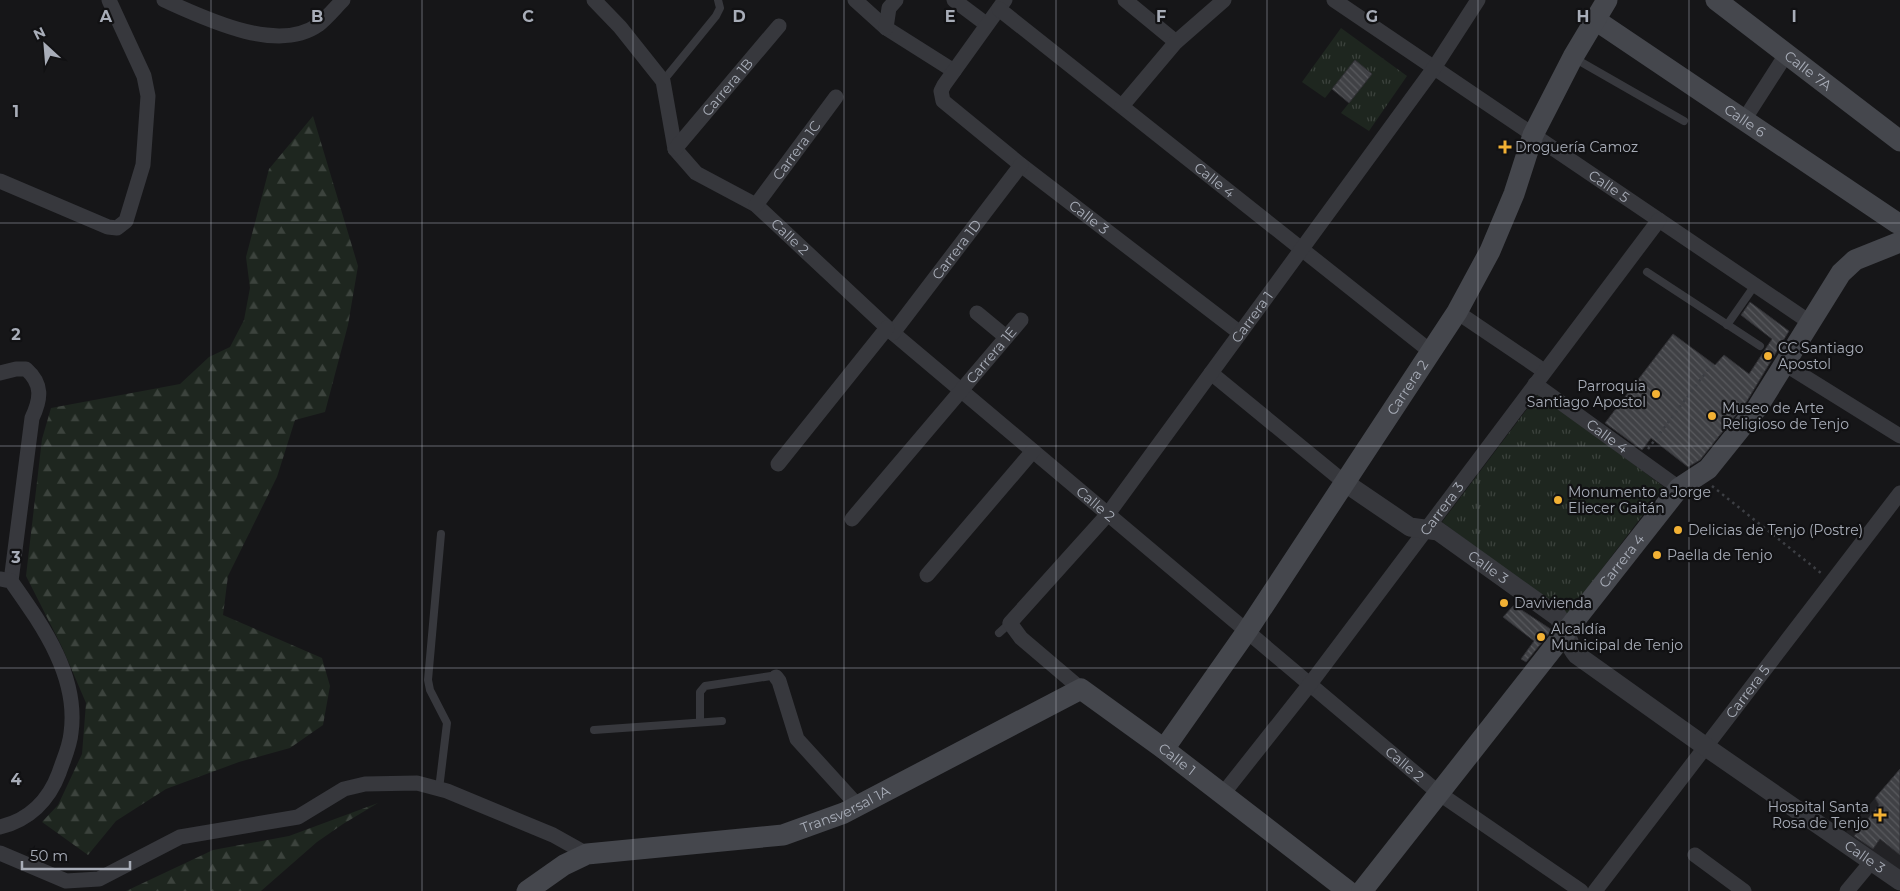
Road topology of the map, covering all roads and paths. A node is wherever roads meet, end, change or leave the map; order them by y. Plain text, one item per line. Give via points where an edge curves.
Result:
1 (109, 0) edge
2 (164, 0) edge
3 (343, 0) edge
4 (594, 0) edge
5 (718, 0) edge
6 (855, 0) edge
7 (896, 0) edge
8 (954, 0) edge
9 (1125, 0) edge
10 (1224, 0) edge
11 (1334, 0) edge
12 (1478, 0) edge
13 (1607, 0) edge
14 (1716, 0) edge
15 (1002, 5) edge
16 (1594, 19) junction
17 (986, 24) junction
18 (779, 26) dead end
19 (886, 28) junction
20 (1176, 42) junction
21 (1787, 53) junction
22 (1573, 57) junction
23 (1434, 68) junction
24 (954, 71) junction
25 (663, 81) junction
26 (836, 97) dead end
27 (1122, 106) junction
28 (1744, 120) junction
29 (1684, 121) dead end
30 (1533, 135) junction
31 (1900, 141) edge
32 (675, 149) junction
33 (1021, 166) junction
34 (0, 181) edge
35 (756, 205) junction
36 (1659, 220) junction
37 (1899, 230) edge
38 (1302, 249) junction
39 (1647, 272) dead end
40 (1755, 285) junction
41 (1456, 312) junction
42 (977, 313) dead end
43 (1021, 320) dead end
44 (1811, 323) junction
45 (1728, 325) junction
46 (890, 330) junction
47 (1240, 333) junction
48 (1006, 337) junction
49 (1760, 346) dead end
50 (1430, 351) junction
51 (1713, 363) dead end
52 (1786, 365) junction
53 (1544, 371) junction
54 (0, 373) edge
55 (1211, 373) junction
56 (1535, 384) junction
57 (960, 390) junction
58 (1900, 436) edge
59 (1033, 451) junction
60 (1640, 460) junction
61 (778, 464) dead end
62 (1700, 475) junction
63 (1344, 482) junction
64 (1679, 488) junction
65 (1900, 493) edge
66 (1108, 514) junction
67 (852, 519) dead end
68 (1425, 529) junction
69 (441, 534) dead end
70 (927, 575) dead end
71 (6, 580) edge
72 (1832, 582) junction
73 (1004, 628) joint
74 (1247, 631) junction
75 (1566, 634) junction
76 (776, 678) joint
77 (1310, 684) junction
78 (1081, 689) junction
79 (722, 721) dead end
80 (700, 722) junction
81 (594, 730) dead end
82 (1706, 747) junction
83 (1164, 749) junction
84 (439, 789) junction
85 (1440, 794) junction
86 (1222, 795) junction
87 (858, 806) junction
88 (0, 826) edge
89 (0, 853) edge
90 (587, 854) junction
91 (1695, 855) dead end
92 (1872, 861) junction
93 (1900, 881) edge
94 (527, 891) edge
95 (1348, 891) edge
96 (1362, 891) edge
97 (1581, 891) edge
98 (1594, 891) edge
99 (1744, 891) edge
100 (1848, 891) edge

1 - 34 street via 144,76 148,96 143,165 126,220 117,228 108,227
2 - 3 street via 221,25 283,37 300,34 318,24
4 - 25 street
5 - 25 lane via 720,8 716,16
6 - 19 street
7 - 19 street via 890,8
8 - 17 street
9 - 20 street
10 - 20 street
11 - 23 street, Calle 5
12 - 23 street, Carrera 1
13 - 16 main road, Carrera 2
14 - 21 main road, Calle 7A
15 - 17 street
15 - 27 street, Calle 4
16 - 22 main road, Carrera 2
16 - 28 main road, Calle 6
17 - 24 street
18 - 32 street, Carrera 1B
19 - 24 street
20 - 27 street
21 - 28 street
21 - 31 main road, Calle 7A
22 - 29 lane
22 - 30 main road, Carrera 2
23 - 30 street, Calle 5
23 - 38 street, Carrera 1
24 - 33 street, Calle 3 via 944,84 941,97 946,105
25 - 32 street
26 - 35 street, Carrera 1C
27 - 38 street, Calle 4
28 - 37 main road, Calle 6
30 - 36 street, Calle 5
30 - 41 main road, Carrera 2 via 1514,194 1490,251
32 - 35 street, Calle 2 via 696,173
33 - 46 street, Carrera 1D
33 - 47 street, Calle 3
35 - 46 street, Calle 2
36 - 40 street, Calle 5
36 - 53 street, Carrera 3
37 - 44 main road, Carrera 4 via 1840,273
38 - 47 street, Carrera 1
38 - 50 street, Calle 4
39 - 45 lane
40 - 44 street, Calle 5
40 - 45 lane
41 - 50 main road, Carrera 2
41 - 53 street
42 - 48 street
43 - 48 street, Carrera 1E
44 - 52 main road, Carrera 4
45 - 49 lane
46 - 57 street, Calle 2
46 - 61 street, Carrera 1D
47 - 55 street, Carrera 1
48 - 57 street, Carrera 1E
50 - 63 main road, Carrera 2
51 - 60 path
52 - 58 street
52 - 62 main road, Carrera 4 via 1757,408
53 - 56 street, Carrera 3
54 - 71 street via 26,369 35,377 40,402 32,418
55 - 63 street, Calle 3
55 - 66 street, Carrera 1
56 - 60 street, Calle 4
56 - 68 street, Carrera 3
57 - 59 street, Calle 2
57 - 67 street, Carrera 1E
59 - 66 street, Calle 2
59 - 70 street
60 - 64 street, Calle 4
62 - 64 main road, Carrera 4
62 - 72 path
63 - 68 street, Calle 3 via 1410,527
63 - 74 main road, Carrera 2
64 - 75 main road, Carrera 4
65 - 72 street, Carrera 5
66 - 73 street, Carrera 1
66 - 74 street, Calle 2
68 - 75 street, Calle 3 via 1438,531 1558,617
68 - 77 street, Carrera 3
69 - 84 lane via 428,680 447,723
71 - 88 street via 37,618 59,659 72,697 71,734 55,783 44,802 27,816
72 - 82 street, Carrera 5
73 - 78 street, Calle 1 via 1021,638
74 - 77 street, Calle 2
74 - 83 main road, Carrera 2
75 - 82 street, Calle 3 via 1577,655
75 - 85 main road, Carrera 4
76 - 80 lane via 771,676 705,686 700,692
76 - 87 street via 780,681 797,739
77 - 85 street, Calle 2
77 - 86 street, Carrera 3
78 - 83 main road, Calle 1
78 - 87 main road, Transversal 1A
79 - 80 lane
80 - 81 lane
82 - 92 street, Calle 3
82 - 98 street, Carrera 5
83 - 86 main road, Calle 1
84 - 89 street via 417,782 358,785 344,789 298,816 180,837 99,879 66,882
84 - 90 street via 553,835
85 - 96 main road, Carrera 4
85 - 97 street, Calle 2
86 - 95 main road, Calle 1
87 - 90 main road, Transversal 1A via 783,835
90 - 94 main road via 564,865
91 - 99 street
92 - 93 street, Calle 3
92 - 100 street

